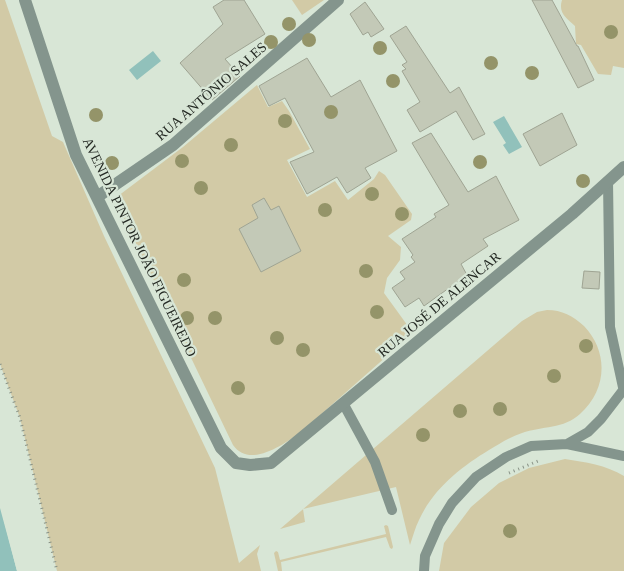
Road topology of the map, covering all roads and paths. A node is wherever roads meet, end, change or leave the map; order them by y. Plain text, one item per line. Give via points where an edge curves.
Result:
1 (26, 0) edge
2 (338, 0) edge
3 (624, 167) edge
4 (608, 181) junction
5 (97, 197) junction
6 (0, 364) edge
7 (624, 390) edge
8 (343, 403) junction
9 (567, 444) junction
10 (624, 456) edge
11 (544, 460) dead end
12 (271, 463) joint
13 (506, 475) dead end
14 (392, 510) dead end
15 (57, 571) edge
16 (424, 571) edge

1 - 5 street, AVENIDA PINTOR JOÃO FIGUEIREDO via 76,155
2 - 5 street, RUA ANTÔNIO SALES via 173,145
3 - 4 street, RUA JOSÉ DE ALENCAR
4 - 7 lane via 610,328
4 - 8 street, RUA JOSÉ DE ALENCAR
5 - 12 street, AVENIDA PINTOR JOÃO FIGUEIREDO via 221,448 236,463 250,466
6 - 15 path via 20,418
7 - 9 lane via 602,419
8 - 12 street, RUA JOSÉ DE ALENCAR
8 - 14 lane via 375,462
9 - 10 lane
9 - 16 lane via 531,446 506,457 476,477 452,503 439,524 425,556
11 - 13 path

